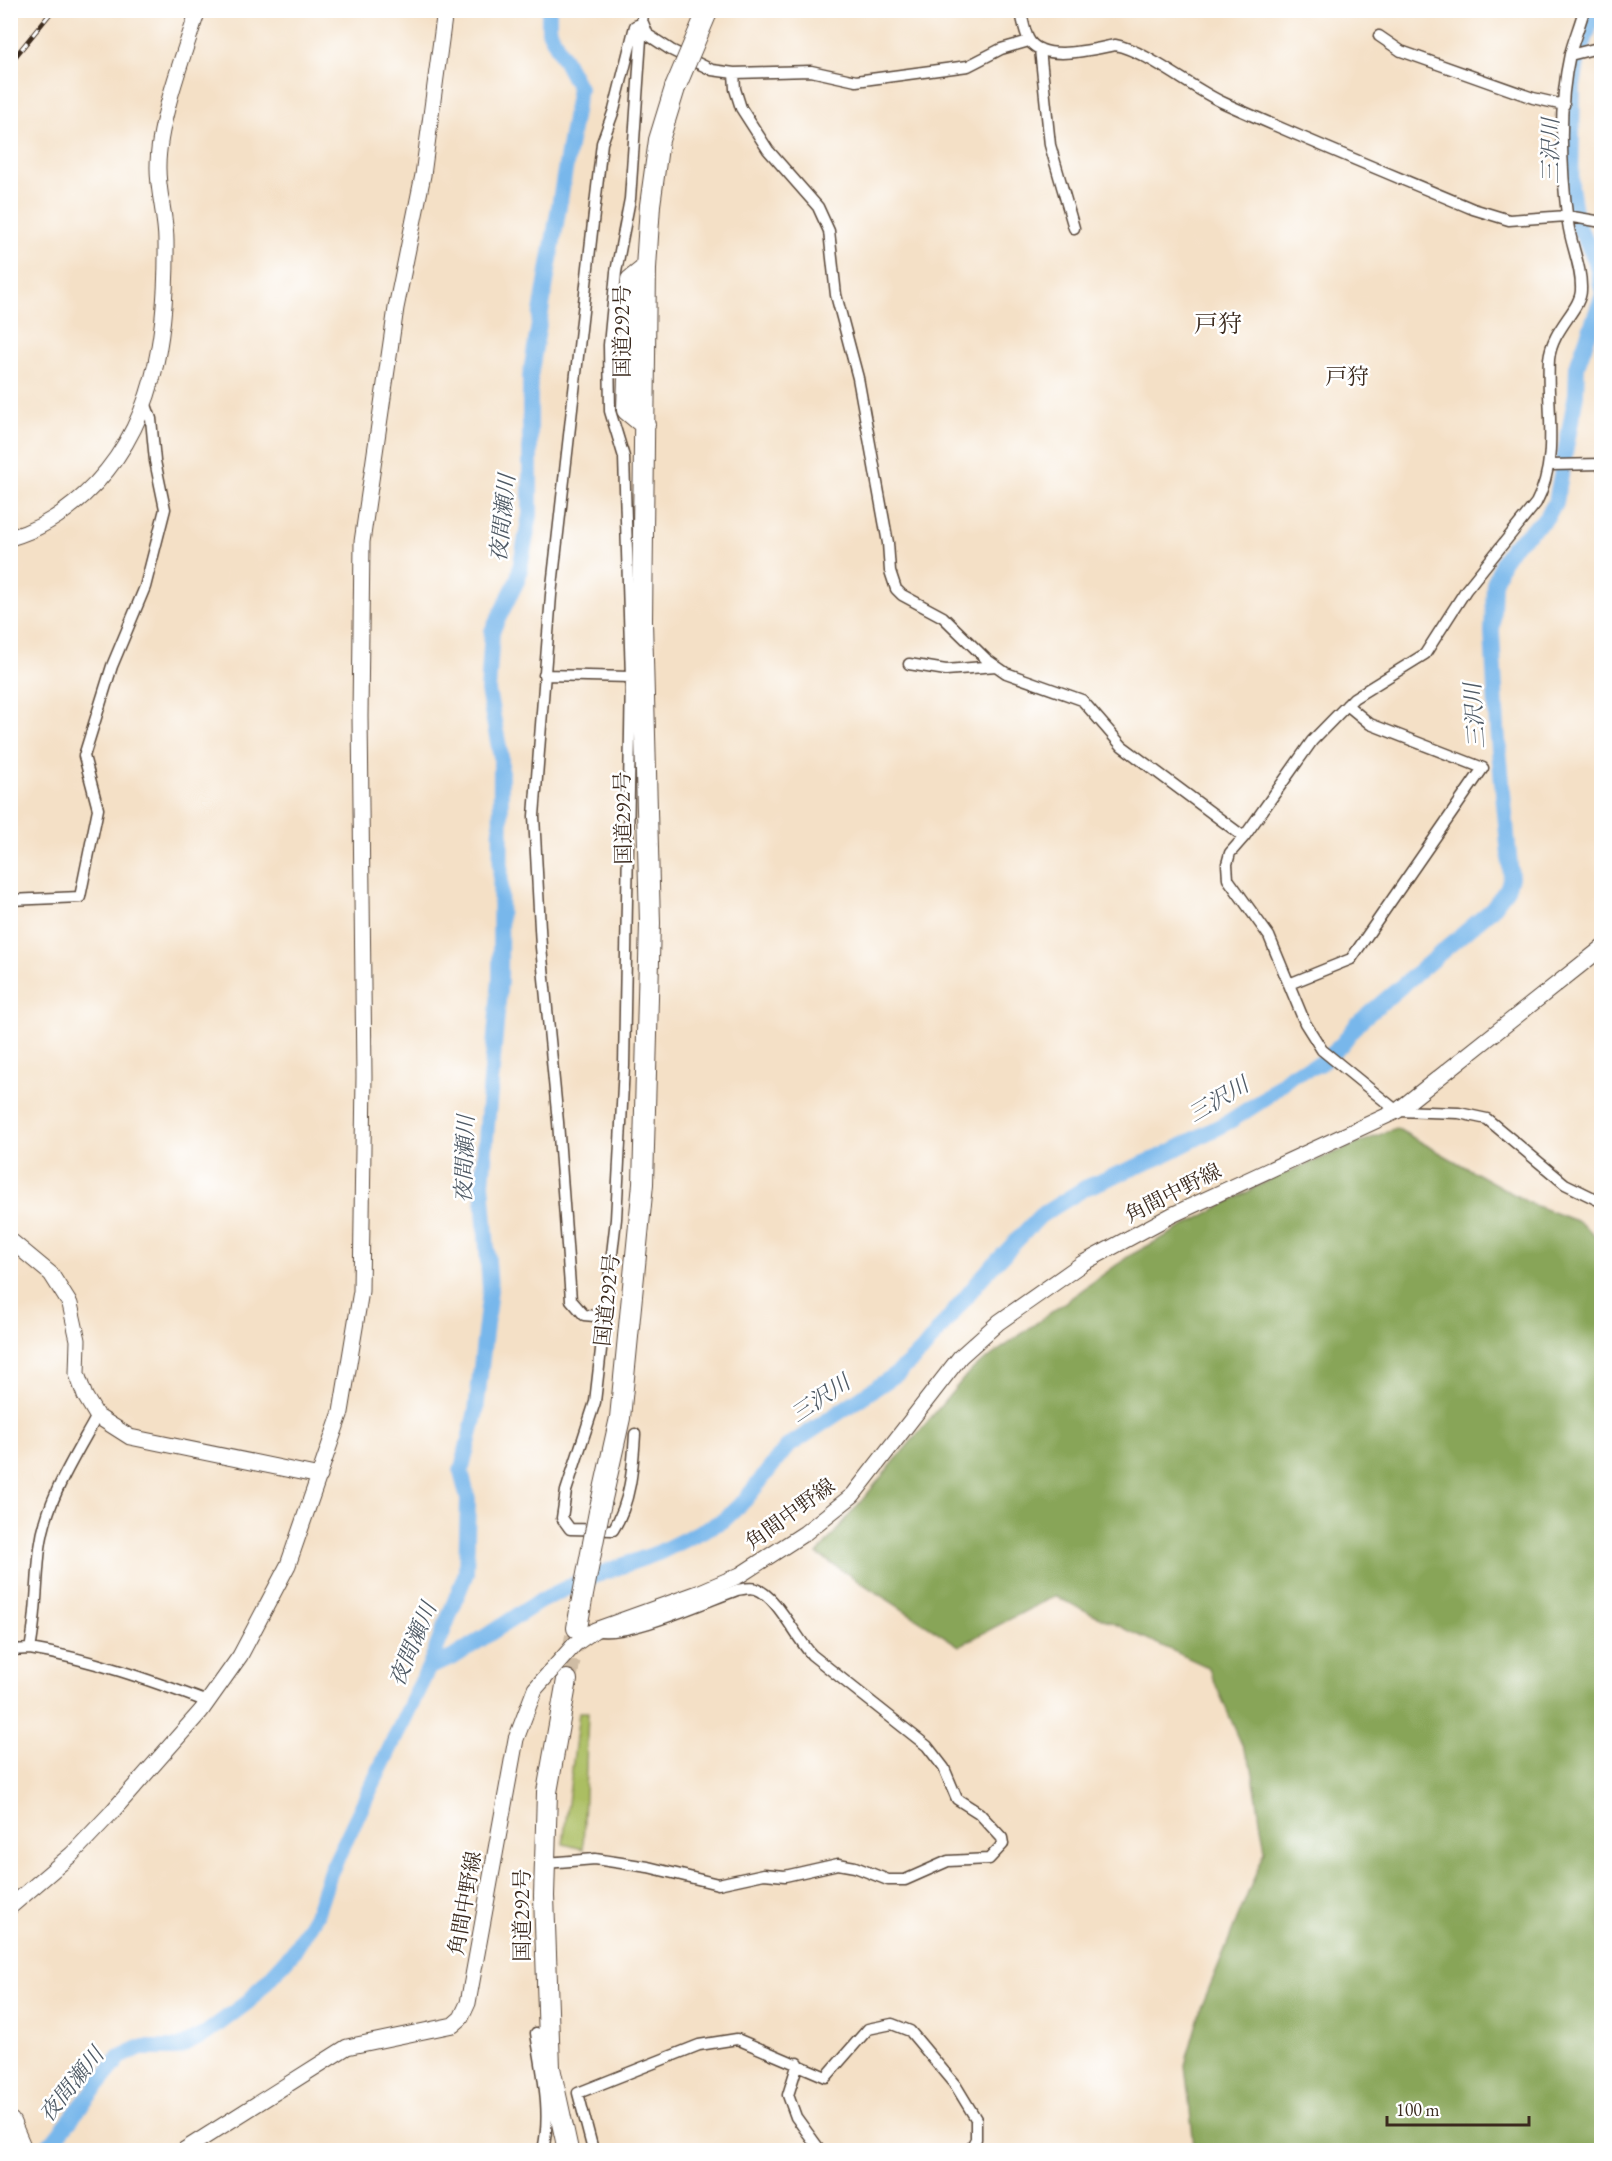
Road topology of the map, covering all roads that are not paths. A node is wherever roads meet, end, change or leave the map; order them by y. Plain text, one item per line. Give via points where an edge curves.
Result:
1 (198, 10) edge
2 (445, 10) edge
3 (643, 10) edge
4 (708, 10) edge
5 (1020, 10) edge
6 (1584, 10) edge
7 (643, 23) junction
8 (1379, 36) dead end
9 (1029, 41) junction
10 (1602, 47) edge
11 (1040, 48) junction
12 (1570, 55) junction
13 (734, 74) junction
14 (1564, 105) junction
15 (1567, 216) junction
16 (1602, 222) edge
17 (1074, 228) dead end
18 (146, 405) junction
19 (1602, 464) edge
20 (1551, 465) junction
21 (10, 538) edge
22 (909, 664) dead end
23 (996, 666) junction
24 (544, 675) junction
25 (631, 677) junction
26 (1347, 705) junction
27 (1244, 837) junction
28 (10, 900) edge
29 (1602, 948) edge
30 (1289, 984) junction
31 (1397, 1111) junction
32 (1602, 1202) edge
33 (10, 1240) edge
34 (605, 1317) junction
35 (97, 1416) junction
36 (635, 1434) dead end
37 (320, 1476) junction
38 (586, 1629) junction
39 (30, 1649) junction
40 (10, 1650) edge
41 (567, 1680) tunnel mouth
42 (208, 1702) junction
43 (546, 1863) junction
44 (10, 1907) edge
45 (547, 2008) junction
46 (536, 2033) dead end
47 (798, 2063) junction
48 (10, 2122) edge
49 (22, 2151) edge
50 (184, 2151) edge
51 (543, 2151) edge
52 (568, 2151) edge
53 (580, 2151) edge
54 (593, 2151) edge
55 (820, 2151) edge
56 (970, 2151) edge

1 - 18 street via 160,147 158,168 166,237 165,307 155,375
2 - 37 street via 423,175 396,308 362,542 361,1291 341,1412
3 - 7 street
4 - 38 highway, 国道292号, bridge via 675,88 659,140 650,205 642,621 650,923 643,1184 620,1418 581,1605
5 - 9 street
6 - 12 street
7 - 13 street via 648,34 671,50 712,70
7 - 24 street via 635,26 602,143
7 - 25 street via 630,199 616,272 609,345 610,411 624,458
8 - 14 street via 1401,51 1533,98
9 - 11 street
9 - 13 street via 1001,49 968,66 856,81 811,71
10 - 12 street
11 - 15 street via 1060,54 1122,46 1222,102 1473,209 1509,220
11 - 17 street via 1050,145
12 - 14 street
13 - 23 street via 741,108 768,150 819,207 829,231 836,295 858,378 896,589 943,617
14 - 15 street
15 - 16 street
15 - 20 street via 1581,293 1555,334 1549,357
18 - 21 street via 128,444 94,486 56,519
18 - 28 street via 165,508 145,587 112,666 84,756 98,809 80,897
19 - 20 street
20 - 26 street via 1536,503 1466,590 1425,654
22 - 23 street via 946,670
23 - 27 street via 1019,680 1082,700 1122,746
24 - 25 street
24 - 34 street via 534,816 541,947 571,1300 584,1315
25 - 34 street via 624,1066 616,1219
26 - 27 street via 1312,741
26 - 30 street via 1370,724 1483,768 1351,959
27 - 30 street via 1230,853 1228,879 1269,936
29 - 31 street, 角間中野線
30 - 31 street via 1318,1045
31 - 32 street via 1459,1113 1487,1119 1565,1184
31 - 38 street, 角間中野線 via 1192,1206 1083,1263 999,1322 960,1357 853,1495 806,1533 740,1575 698,1593
33 - 35 street via 51,1274 70,1304 78,1340 77,1374
34 - 36 street via 595,1402 566,1491 562,1518 570,1529 613,1530 621,1517 633,1467
35 - 37 street via 130,1437
35 - 39 street via 56,1489 40,1546 38,1607
37 - 42 street via 288,1565 240,1656
38 - 43 street via 606,1634 638,1626 737,1590 754,1588 768,1595 812,1655 927,1746 944,1767 957,1799 979,1813 1003,1844 989,1859 948,1861 905,1880 888,1880 838,1864 785,1876 764,1874 718,1884 595,1859
38 - 50 street, 角間中野線 via 535,1689 516,1739 468,2003 461,2018 453,2025 347,2047
39 - 40 street
39 - 42 street via 136,1675
41 - 43 highway, 国道292号 via 547,1792
42 - 44 street via 72,1854
43 - 45 highway, 国道292号
45 - 52 highway, 国道292号 via 550,2068
45 - 53 highway
46 - 51 street via 548,2107
47 - 54 street via 737,2039 699,2045 578,2093
47 - 55 street via 788,2095 796,2117
47 - 56 street via 826,2077 868,2029 892,2024 910,2031 956,2086 976,2119 976,2139
48 - 49 highway

